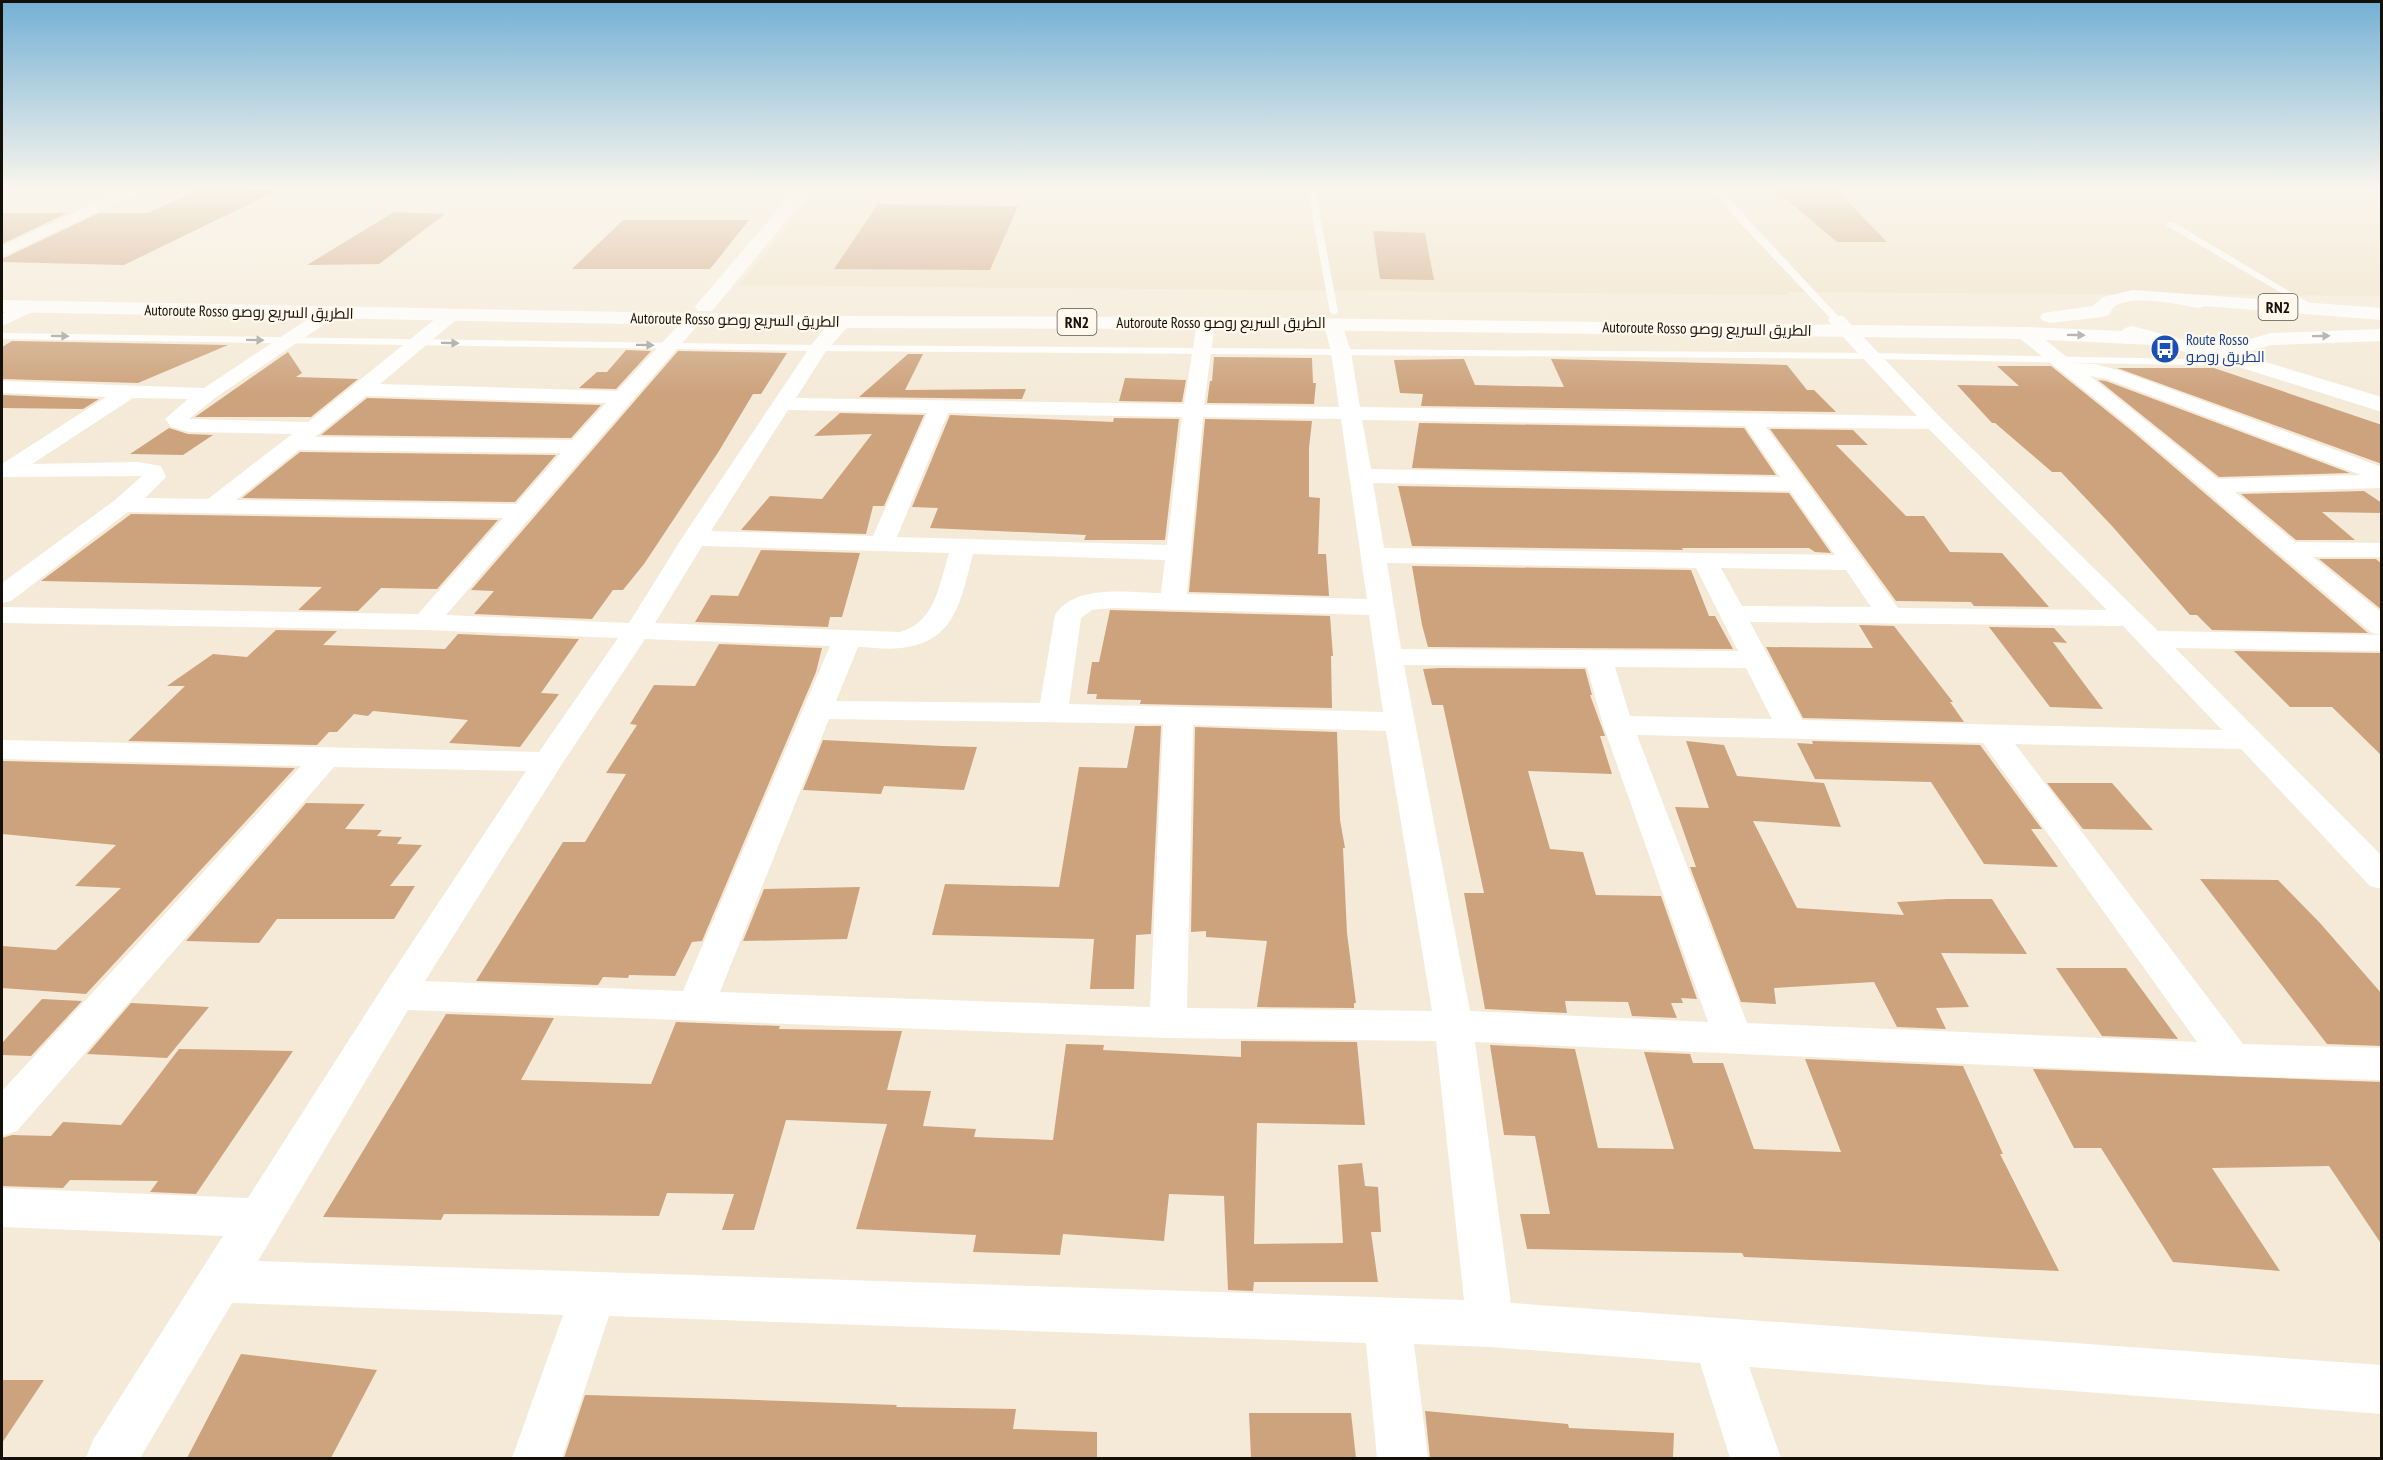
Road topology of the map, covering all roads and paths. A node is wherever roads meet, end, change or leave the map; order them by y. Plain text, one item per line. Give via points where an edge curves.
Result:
1 (748, 256) edge
2 (1323, 256) edge
3 (1776, 256) edge
4 (2225, 256) edge
5 (2, 294) edge
6 (2176, 298) junction
7 (2, 306) edge
8 (31, 306) junction
9 (2317, 310) junction
10 (2102, 311) junction
11 (329, 313) junction
12 (700, 313) junction
13 (2382, 314) edge
14 (451, 315) junction
15 (2, 321) edge
16 (843, 322) junction
17 (1206, 323) junction
18 (1842, 326) junction
19 (1336, 329) junction
20 (2025, 333) junction
21 (2360, 335) junction
22 (2382, 335) edge
23 (2, 336) edge
24 (2153, 339) junction
25 (291, 340) junction
26 (417, 342) junction
27 (2382, 342) edge
28 (669, 345) junction
29 (819, 348) junction
30 (2253, 350) junction
31 (1201, 351) junction
32 (1871, 356) junction
33 (2062, 363) junction
34 (2, 387) edge
35 (361, 390) junction
36 (129, 392) junction
37 (208, 394) junction
38 (622, 397) junction
39 (782, 404) junction
40 (2382, 405) edge
41 (940, 407) junction
42 (1193, 410) junction
43 (1350, 414) junction
44 (1751, 420) junction
45 (1935, 423) junction
46 (312, 428) junction
47 (294, 443) junction
48 (580, 447) junction
49 (4, 472) edge
50 (2382, 475) edge
51 (1360, 476) junction
52 (2382, 481) edge
53 (1796, 484) junction
54 (2211, 486) junction
55 (123, 505) junction
56 (214, 506) junction
57 (521, 511) junction
58 (694, 538) junction
59 (882, 544) junction
60 (963, 547) junction
61 (2287, 549) junction
62 (2382, 550) edge
63 (1179, 553) junction
64 (1373, 555) junction
65 (1705, 561) junction
66 (1851, 563) junction
67 (2, 595) edge
68 (1173, 602) junction
69 (1381, 607) junction
70 (1732, 614) junction
71 (2, 615) edge
72 (1890, 615) junction
73 (2127, 618) junction
74 (425, 622) junction
75 (2382, 627) edge
76 (637, 632) junction
77 (847, 639) junction
78 (2151, 639) junction
79 (2382, 643) edge
80 (1389, 657) junction
81 (1598, 658) junction
82 (1756, 660) junction
83 (817, 710) junction
84 (1053, 712) junction
85 (1178, 715) junction
86 (1399, 722) junction
87 (1618, 725) junction
88 (1792, 729) junction
89 (1992, 734) junction
90 (2247, 740) junction
91 (2, 749) edge
92 (326, 757) junction
93 (548, 762) junction
94 (2382, 877) edge
95 (398, 994) junction
96 (694, 1006) junction
97 (1167, 1023) junction
98 (1454, 1026) junction
99 (1734, 1039) junction
100 (2232, 1060) junction
101 (2382, 1064) edge
102 (15, 1089) edge
103 (2, 1119) edge
104 (2, 1207) edge
105 (259, 1218) junction
106 (220, 1281) junction
107 (593, 1294) junction
108 (1388, 1321) junction
109 (1490, 1324) junction
110 (1717, 1341) junction
111 (2381, 1390) edge
112 (111, 1458) edge
113 (537, 1458) edge
114 (1402, 1458) edge
115 (1755, 1458) edge

1 - 12 main road
2 - 19 lane
3 - 18 lane
4 - 9 lane
5 - 12 main road, Autoroute Rosso الطريق السريع روصو / RN2
6 - 9 main road, RN2
6 - 10 main road via 2125,297 2109,300
6 - 30 main road via 2244,317 2264,334
7 - 8 main road, Autoroute Rosso الطريق السريع روصو / RN2
8 - 11 main road, Autoroute Rosso الطريق السريع روصو / RN2
8 - 15 street
9 - 13 main road, RN2
10 - 18 main road, Autoroute Rosso الطريق السريع روصو / RN2 via 1995,322
10 - 24 main road via 2117,325
11 - 14 main road, Autoroute Rosso الطريق السريع روصو / RN2
11 - 25 street
12 - 14 main road, Autoroute Rosso الطريق السريع روصو / RN2
12 - 16 main road, Autoroute Rosso الطريق السريع روصو / RN2
12 - 19 main road, Autoroute Rosso الطريق السريع روصو / RN2
12 - 28 street
14 - 26 street
16 - 17 main road, Autoroute Rosso الطريق السريع روصو / RN2
16 - 29 street
17 - 19 main road, Autoroute Rosso الطريق السريع روصو / RN2
17 - 31 street
18 - 19 main road, Autoroute Rosso الطريق السريع روصو / RN2
18 - 20 main road, Autoroute Rosso الطريق السريع روصو / RN2
18 - 32 street
19 - 31 lane
19 - 32 lane
19 - 43 street
20 -> 24 main road, Autoroute Rosso الطريق السريع روصو / RN2
20 - 33 street
21 - 22 main road, RN2
21 - 27 street
30 -> 21 main road, RN2
23 -> 25 lane
24 - 30 main road
25 - 26 lane
25 - 37 street
26 -> 28 lane
26 - 35 street
28 - 29 lane
28 - 38 street
29 - 31 lane
29 - 39 street
30 - 33 lane
30 - 40 main road via 2324,385
31 - 42 street
32 - 33 lane
32 - 45 street
33 - 50 street via 2114,375
33 - 54 street
34 - 36 street
35 - 38 street
35 - 46 street
36 - 37 street
36 - 49 street
37 - 46 street via 183,412 176,419 178,423
38 - 48 street
39 - 41 street
39 - 58 street
41 - 42 street
41 - 59 street
42 - 43 street
42 - 63 street
43 - 44 street
43 - 51 street
44 - 45 street
44 - 53 street
45 - 73 street
46 - 47 street
47 - 48 street
47 - 56 street
48 - 57 street
49 - 55 street via 153,471 155,477
51 - 53 street
51 - 64 street
52 - 54 street
53 - 66 street
54 - 61 street
55 - 56 street
55 - 67 street
56 - 57 street
57 - 74 street
58 - 59 street
58 - 76 street
59 - 60 street
60 - 63 street
60 - 77 street via 937,622 923,633 900,640
61 - 62 street
61 - 75 street
63 - 68 street
64 - 65 street
64 - 69 street
65 - 66 street
65 - 70 street
66 - 72 street
68 - 69 street
68 - 84 street via 1085,603 1068,615
69 - 80 street
70 - 72 street
70 - 82 street
71 - 74 street
72 - 73 street
73 - 78 street
74 - 76 street
76 - 77 street
76 - 93 street
77 - 83 street
78 - 79 street
78 - 90 street
80 - 81 street
80 - 86 street
81 - 82 street
81 - 87 street
82 - 88 street
83 - 84 street
83 - 96 street
84 - 85 street
85 - 86 street
85 - 97 street
86 - 98 street
87 - 88 street
87 - 99 street
88 - 89 street
89 - 90 street
89 - 100 street
90 - 94 street
91 - 92 street
92 - 93 street
92 - 102 street
93 - 95 street
95 - 96 street
95 - 105 street
96 - 97 street
97 - 98 street
98 - 99 street
98 - 109 street
99 - 100 street
100 - 101 street
102 - 103 street
104 - 105 street
105 - 106 street
106 - 107 street
106 - 112 street
107 - 108 street
107 - 113 street
108 - 109 street
108 - 114 street
109 - 110 street
110 - 111 street
110 - 115 street

